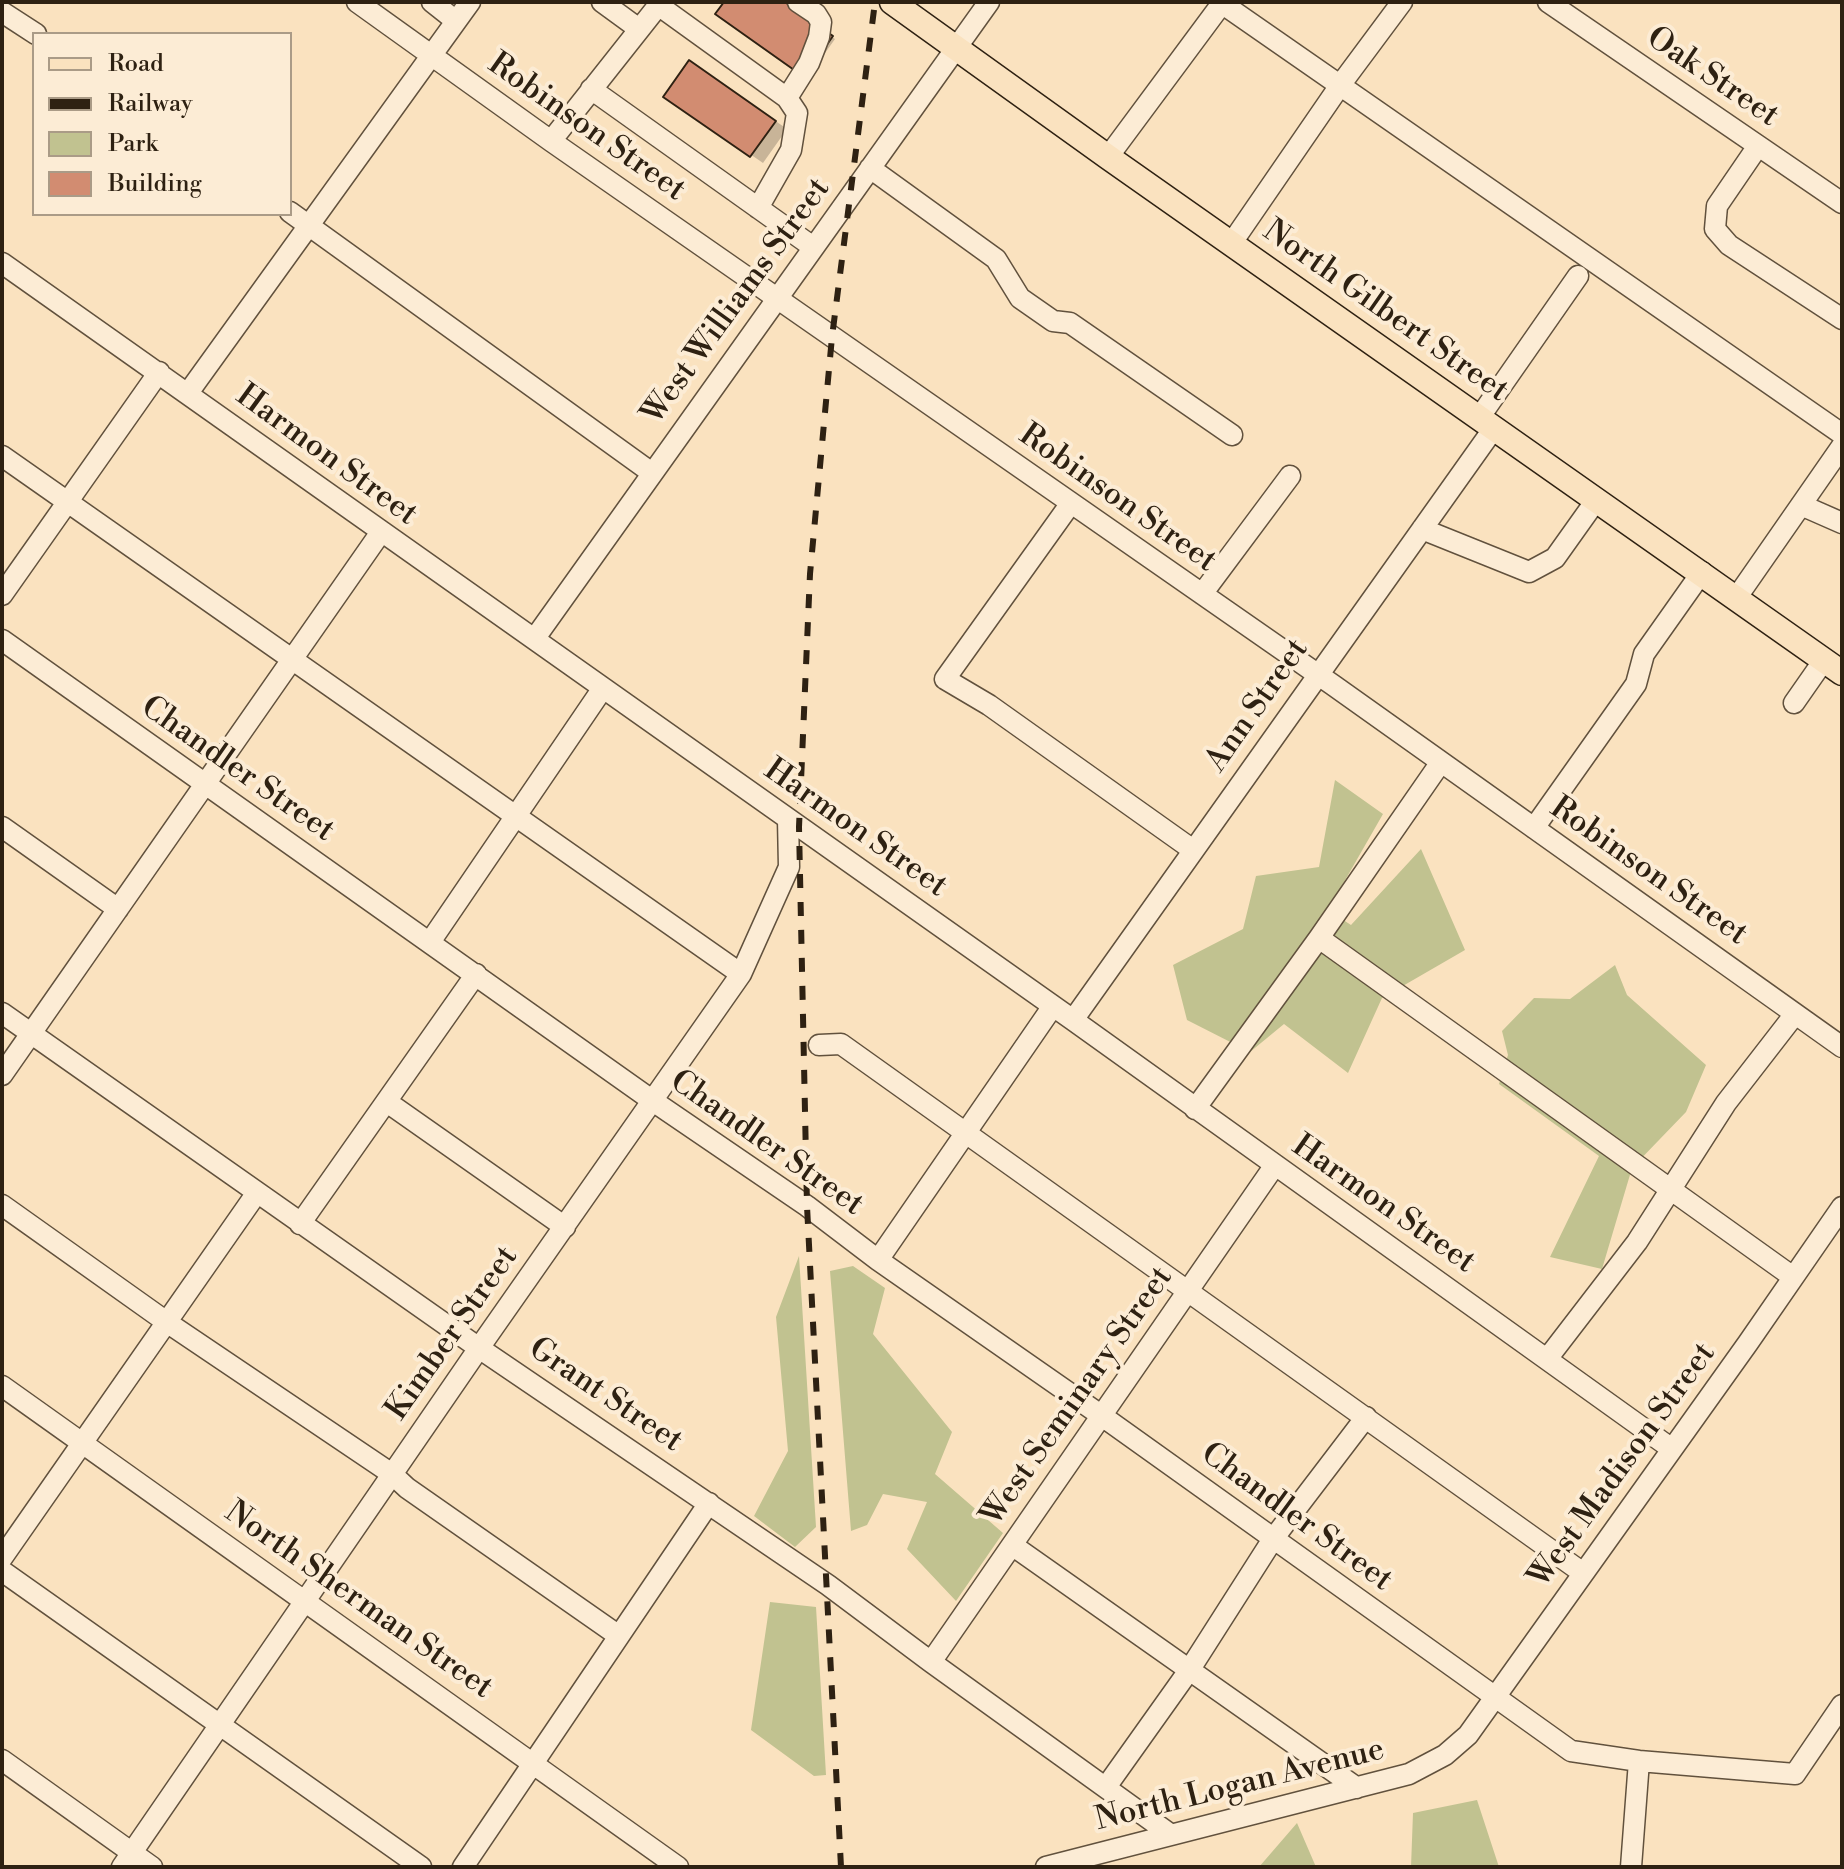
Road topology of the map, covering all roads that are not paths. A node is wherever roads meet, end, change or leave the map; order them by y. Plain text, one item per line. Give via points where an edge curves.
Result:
1 (357, 2) edge
2 (432, 2) edge
3 (470, 2) edge
4 (603, 2) edge
5 (798, 2) edge
6 (892, 2) edge
7 (989, 2) edge
8 (1402, 2) edge
9 (1548, 2) edge
10 (1222, 3) edge
11 (660, 4) edge
12 (2, 12) edge
13 (456, 21) junction
14 (639, 29) junction
15 (33, 32) edge
16 (957, 48) junction
17 (432, 57) junction
18 (1341, 84) junction
19 (591, 89) junction
20 (787, 98) junction
21 (551, 141) junction
22 (1758, 146) junction
23 (1108, 157) junction
24 (870, 168) junction
25 (1842, 203) edge
26 (758, 208) junction
27 (292, 213) edge
28 (308, 224) junction
29 (1231, 244) junction
30 (813, 247) junction
31 (2, 263) edge
32 (1578, 276) dead end
33 (776, 297) junction
34 (1842, 319) edge
35 (159, 372) junction
36 (188, 393) junction
37 (1486, 423) junction
38 (1842, 434) edge
39 (1232, 435) dead end
40 (1842, 446) edge
41 (2, 456) edge
42 (652, 473) junction
43 (1290, 476) dead end
44 (1597, 499) junction
45 (67, 503) junction
46 (1071, 503) junction
47 (1801, 505) junction
48 (1842, 523) edge
49 (1422, 529) junction
50 (381, 532) junction
51 (1702, 572) junction
52 (1202, 594) junction
53 (2, 595) edge
54 (1737, 597) junction
55 (535, 638) junction
56 (2, 640) edge
57 (292, 659) junction
58 (1833, 666) edge
59 (1318, 675) junction
60 (603, 688) junction
61 (1794, 703) dead end
62 (1441, 762) junction
63 (204, 783) junction
64 (516, 816) junction
65 (788, 819) junction
66 (2, 827) edge
67 (1534, 828) junction
68 (1193, 850) junction
69 (118, 909) junction
70 (1319, 938) junction
71 (430, 942) junction
72 (476, 974) junction
73 (741, 974) junction
74 (1053, 1006) junction
75 (2, 1013) edge
76 (1795, 1014) junction
77 (1073, 1020) junction
78 (31, 1033) junction
79 (819, 1045) dead end
80 (1842, 1047) edge
81 (2, 1075) edge
82 (653, 1101) junction
83 (387, 1102) junction
84 (1195, 1109) junction
85 (967, 1132) junction
86 (1275, 1165) junction
87 (1670, 1187) junction
88 (256, 1194) junction
89 (2, 1205) edge
90 (1842, 1207) edge
91 (300, 1224) junction
92 (565, 1227) junction
93 (878, 1260) junction
94 (1793, 1277) junction
95 (1189, 1290) junction
96 (168, 1323) junction
97 (479, 1348) junction
98 (1547, 1359) junction
99 (2, 1386) edge
100 (1102, 1416) junction
101 (1366, 1417) junction
102 (84, 1443) junction
103 (1672, 1449) junction
104 (392, 1474) junction
105 (709, 1503) junction
106 (1273, 1539) junction
107 (1012, 1545) junction
108 (2, 1558) edge
109 (2, 1571) edge
110 (1583, 1573) junction
111 (305, 1601) junction
112 (619, 1636) junction
113 (931, 1662) junction
114 (1190, 1669) junction
115 (1495, 1697) junction
116 (1842, 1705) edge
117 (221, 1726) junction
118 (1445, 1755) joint
119 (2, 1760) edge
120 (1639, 1761) junction
121 (533, 1763) junction
122 (1106, 1787) junction
123 (1357, 1788) junction
124 (1170, 1834) junction
125 (128, 1860) edge
126 (152, 1867) edge
127 (421, 1867) edge
128 (463, 1867) edge
129 (678, 1867) edge
130 (1046, 1867) edge
131 (1631, 1867) edge

1 - 17 street, Robinson Street
2 - 13 street
3 - 13 street
4 - 14 street
5 - 20 street via 821,22 809,63
6 - 16 main road, North Gilbert Street
7 - 16 street, West Williams Street
8 - 18 street
9 - 22 street, Oak Street
10 - 18 street
10 - 23 street
11 - 14 street
11 - 20 street
12 - 15 street
13 - 17 street
14 - 19 street
16 - 23 main road, North Gilbert Street
16 - 24 street, West Williams Street
17 - 21 street, Robinson Street
17 - 28 street
18 - 29 street
18 - 38 street
19 - 21 street
19 - 26 street
20 - 26 street via 797,113 791,150
21 - 33 street, Robinson Street
22 - 25 street, Oak Street
22 - 34 street via 1717,206 1715,229 1729,245
23 - 29 main road, North Gilbert Street
24 - 30 street, West Williams Street
24 - 39 street via 996,259 1020,298 1053,321 1070,323
26 - 30 street
27 - 28 street
28 - 36 street
28 - 42 street
29 - 37 main road, North Gilbert Street
30 - 33 street, West Williams Street
31 - 35 street, Harmon Street
32 - 37 street, Ann Street
33 - 42 street, West Williams Street
33 - 46 street, Robinson Street
35 - 36 street, Harmon Street
35 - 45 street
36 - 50 street, Harmon Street
37 - 44 main road, North Gilbert Street
37 - 49 street, Ann Street
40 - 47 street
41 - 45 street
42 - 55 street, West Williams Street
43 - 52 street
44 - 49 street via 1555,558 1529,572
44 - 51 main road, North Gilbert Street
45 - 53 street
45 - 57 street
46 - 52 street, Robinson Street
46 - 68 street via 945,679
47 - 48 street
47 - 54 street
49 - 59 street, Ann Street
50 - 55 street, Harmon Street
50 - 57 street
51 - 54 main road, North Gilbert Street
51 - 67 street via 1644,654 1636,684
52 - 59 street, Robinson Street
54 - 58 main road, North Gilbert Street
55 - 60 street, Harmon Street
56 - 63 street, Chandler Street
57 - 63 street
57 - 64 street
58 - 61 street
59 - 62 street, Robinson Street
59 - 68 street, Ann Street
60 - 64 street
60 - 65 street, Harmon Street
62 - 67 street, Robinson Street
62 - 70 street
63 - 69 street
63 - 71 street, Chandler Street
64 - 71 street
64 - 73 street
65 - 73 street, Kimber Street via 789,867
65 - 74 street, Harmon Street
66 - 69 street
67 - 76 street, Robinson Street
68 - 77 street, Ann Street
69 - 78 street
70 - 84 street
70 - 87 street
71 - 72 street, Chandler Street
72 - 82 street, Chandler Street
72 - 83 street
73 - 82 street, Kimber Street
74 - 77 street, Harmon Street
74 - 85 street
75 - 78 street, Grant Street
76 - 80 street, Robinson Street
76 - 87 street
77 - 84 street, Harmon Street
78 - 81 street
78 - 88 street, Grant Street
79 - 85 street via 841,1044
82 - 92 street, Kimber Street
82 - 93 street, Chandler Street
83 - 91 street
83 - 92 street
84 - 86 street, Harmon Street
85 - 93 street
85 - 95 street
86 - 95 street, West Seminary Street
86 - 98 street, Harmon Street
87 - 94 street
87 - 98 street via 1637,1242
88 - 91 street, Grant Street
88 - 96 street
89 - 96 street
90 - 94 street, West Madison Street
91 - 97 street, Grant Street
92 - 97 street, Kimber Street
93 - 100 street, Chandler Street
94 - 103 street, West Madison Street
95 - 100 street, West Seminary Street
95 - 101 street
96 - 102 street
96 - 104 street
97 - 104 street, Kimber Street
97 - 105 street, Grant Street
98 - 103 street, Harmon Street
99 - 102 street, North Sherman Street
100 - 106 street, Chandler Street
100 - 107 street, West Seminary Street
101 - 106 street
101 - 110 street
102 - 108 street
102 - 111 street, North Sherman Street
103 - 110 street, West Madison Street
104 - 111 street, Kimber Street
104 - 112 street
105 - 112 street
105 - 113 street, Grant Street
106 - 114 street
106 - 115 street, Chandler Street
107 - 113 street, West Seminary Street
107 - 114 street
109 - 117 street
110 - 115 street, West Madison Street
111 - 117 street, Kimber Street
111 - 121 street, North Sherman Street
112 - 121 street
113 - 122 street, Grant Street
114 - 122 street
114 - 123 street
115 - 118 street, West Madison Street via 1468,1735
115 - 120 street via 1571,1751
116 - 120 street via 1795,1774
117 - 125 street, Kimber Street
117 - 127 street
118 - 123 street, North Logan Avenue via 1409,1774
119 - 125 street
120 - 131 street
121 - 128 street
121 - 129 street, North Sherman Street
122 - 124 street, Grant Street
123 - 124 street, North Logan Avenue
124 - 130 street, North Logan Avenue
125 - 126 street

